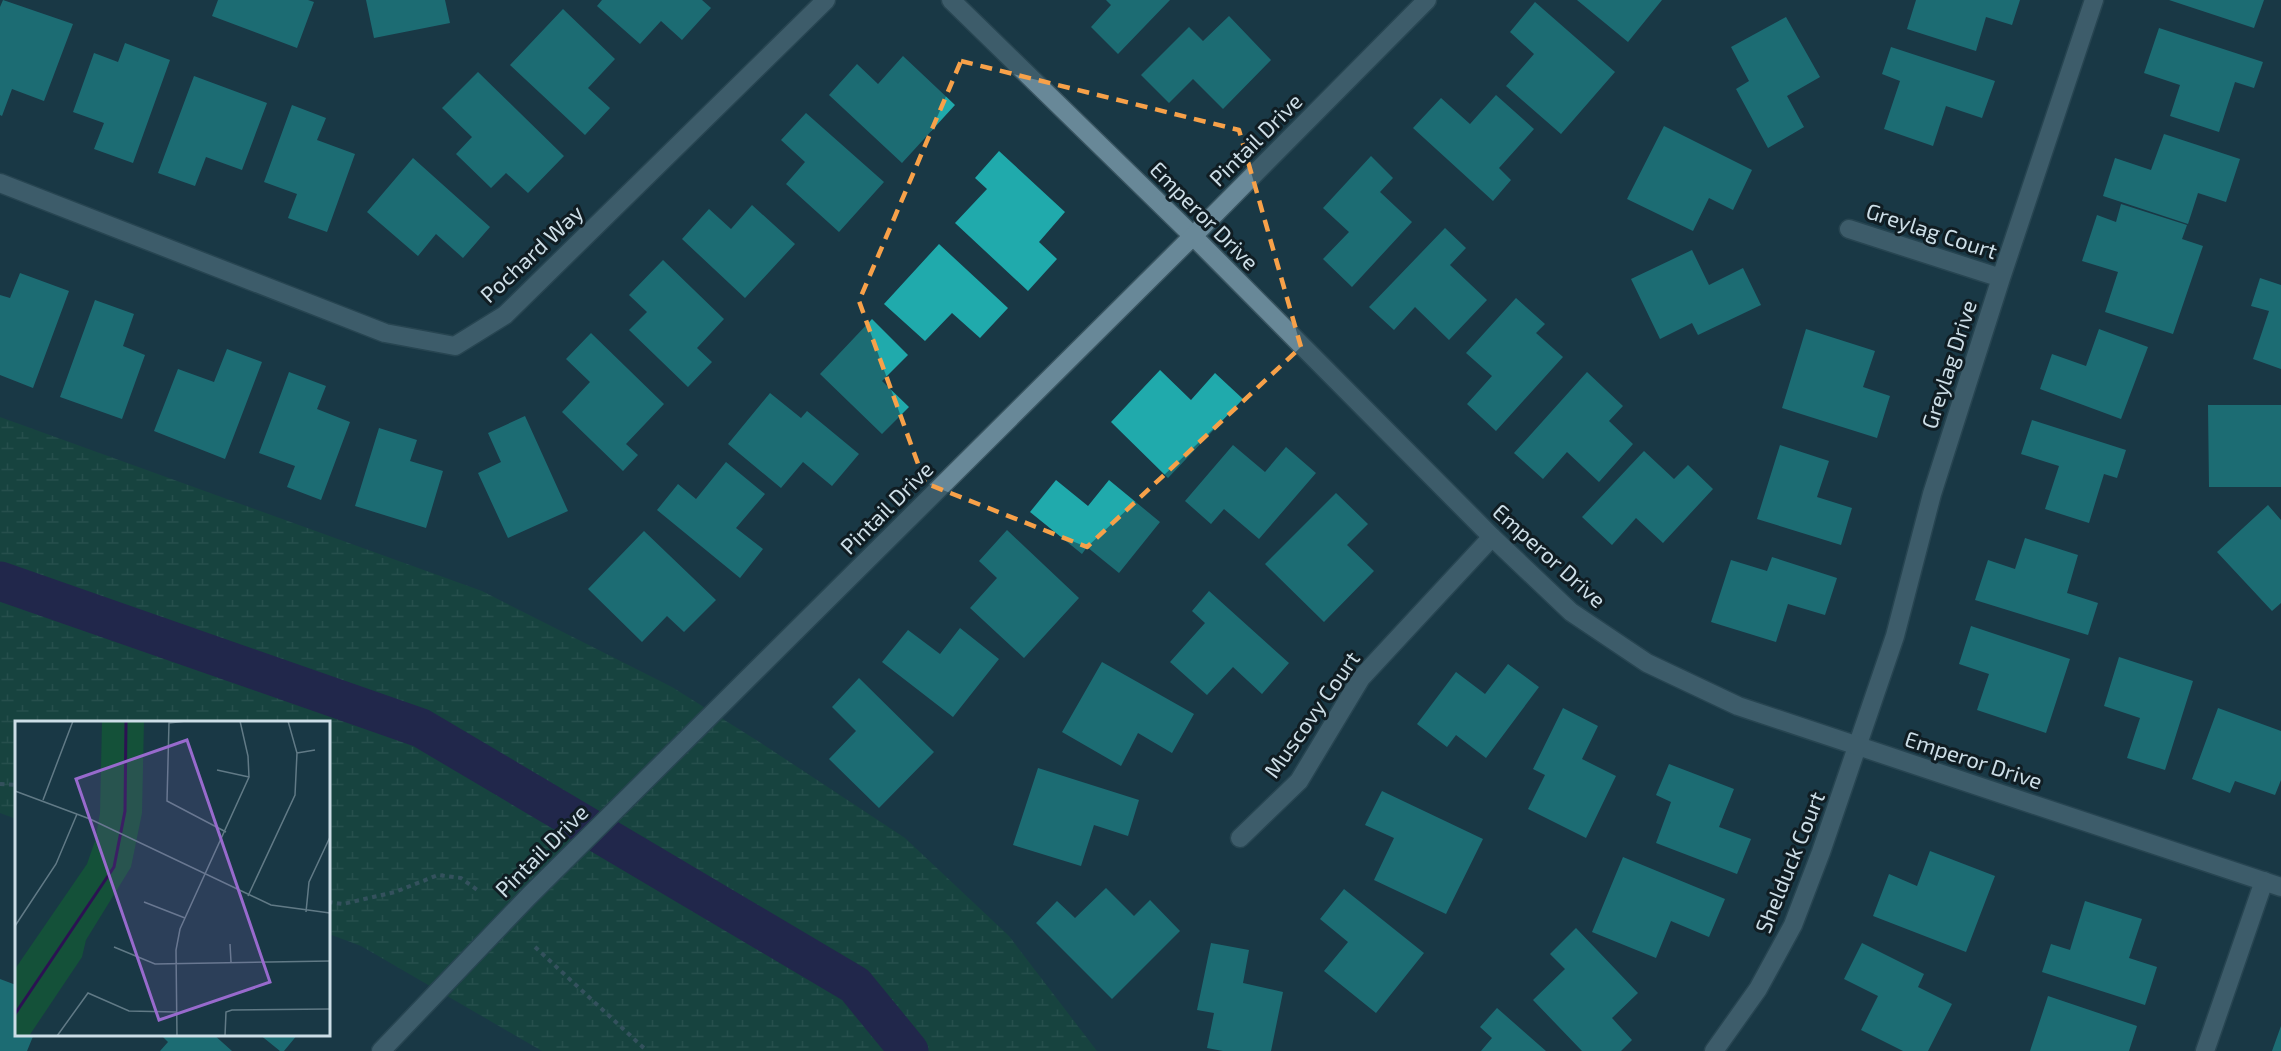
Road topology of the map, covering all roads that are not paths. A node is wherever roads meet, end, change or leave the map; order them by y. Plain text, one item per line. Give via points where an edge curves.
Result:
1 (826, 0) edge
2 (951, 0) edge
3 (1427, 0) edge
4 (2094, 0) edge
5 (0, 183) edge
6 (1849, 229) dead end
7 (1193, 236) junction
8 (2001, 278) junction
9 (1492, 537) junction
10 (1859, 746) junction
11 (1240, 838) dead end
12 (2273, 884) edge
13 (381, 1051) edge
14 (1714, 1051) edge
15 (2205, 1051) edge

1 - 5 street, Pochard Way via 505,315 455,346 385,333
2 - 7 street, Emperor Drive
3 - 7 street, Pintail Drive
4 - 8 street, Greylag Drive
6 - 8 street, Greylag Court
7 - 9 street, Emperor Drive
7 - 13 street, Pintail Drive via 529,896
8 - 10 street, Greylag Drive via 1932,494 1895,636
9 - 10 street, Emperor Drive via 1571,612 1647,663 1738,705
9 - 11 street, Muscovy Court via 1361,678 1299,781
10 - 12 street, Emperor Drive
10 - 14 street, Shelduck Court via 1793,925 1758,989
12 - 15 street

